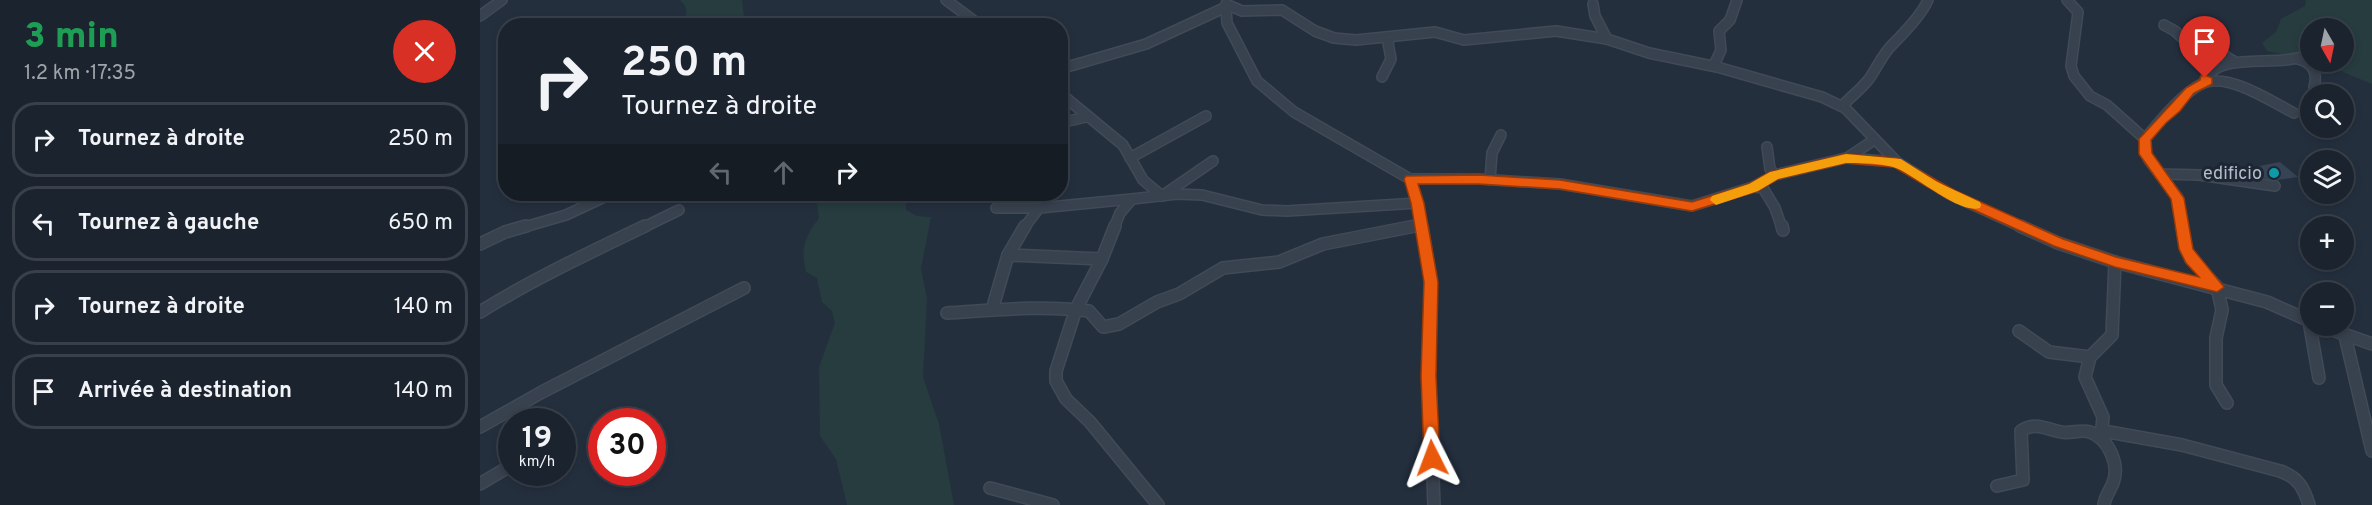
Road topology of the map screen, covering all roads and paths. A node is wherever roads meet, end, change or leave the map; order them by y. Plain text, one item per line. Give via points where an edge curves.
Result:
1 (502, 0) edge
2 (946, 0) edge
3 (1737, 0) edge
4 (1928, 0) edge
5 (2067, 0) edge
6 (1223, 4) edge
7 (1593, 4) dead end
8 (480, 16) edge
9 (970, 18) edge
10 (2164, 25) dead end
11 (2214, 31) dead end
12 (1390, 38) junction
13 (1607, 39) junction
14 (2298, 59) joint
15 (2232, 60) junction
16 (1068, 67) edge
17 (1717, 67) junction
18 (2214, 67) junction
19 (1382, 77) dead end
20 (2208, 81) junction
21 (2315, 84) edge
22 (1068, 100) edge
23 (1845, 108) junction
24 (2294, 113) dead end
25 (1206, 116) dead end
26 (1086, 117) junction
27 (1068, 121) edge
28 (1501, 135) dead end
29 (2145, 139) junction
30 (1874, 140) junction
31 (1767, 147) dead end
32 (1846, 158) junction
33 (1130, 159) junction
34 (1213, 161) dead end
35 (1897, 162) junction
36 (2160, 174) junction
37 (1775, 175) junction
38 (1410, 179) junction
39 (1490, 180) junction
40 (2275, 186) dead end
41 (1753, 187) junction
42 (1162, 196) junction
43 (1132, 199) junction
44 (596, 201) edge
45 (1418, 203) junction
46 (996, 208) dead end
47 (1039, 208) junction
48 (679, 210) dead end
49 (1420, 225) junction
50 (1783, 230) dead end
51 (480, 244) edge
52 (1008, 255) junction
53 (1102, 259) junction
54 (2115, 262) junction
55 (2217, 287) junction
56 (744, 288) dead end
57 (1076, 309) junction
58 (992, 310) junction
59 (480, 312) edge
60 (947, 313) dead end
61 (2300, 317) edge
62 (2019, 331) dead end
63 (2312, 336) edge
64 (2345, 336) joint
65 (2372, 344) edge
66 (2090, 357) junction
67 (2319, 378) dead end
68 (2227, 403) dead end
69 (480, 428) edge
70 (2101, 438) junction
71 (2372, 451) edge
72 (498, 473) edge
73 (480, 484) edge
74 (1997, 486) dead end
75 (990, 488) dead end
76 (1053, 505) edge
77 (1158, 505) edge
78 (1434, 505) edge
79 (2104, 505) edge
80 (2309, 505) edge

1 - 8 street
2 - 9 street
3 - 17 street via 1730,20 1719,31 1721,50
4 - 23 street via 1923,12 1913,18 1867,82 1845,103
5 - 29 street via 2078,12 2071,66 2079,85
6 - 12 street via 1242,11 1282,10 1334,38
6 - 16 street via 1146,45
6 - 38 street via 1233,37 1257,81 1294,112
7 - 13 street via 1594,16
10 - 18 street
11 - 15 street via 2211,35
12 - 13 street via 1435,32 1477,40 1556,31
12 - 19 street via 1391,59
13 - 17 street via 1649,53
14 - 15 street via 2251,63
14 - 21 street via 2307,62 2316,73
15 - 18 street
17 - 23 street via 1822,97
18 - 20 street via 2206,74
20 - 24 street via 2238,87
20 - 29 street via 2190,90
22 - 26 street
23 - 30 street
25 - 33 street
26 - 27 street
26 - 33 street via 1123,145
28 - 39 street via 1492,153
29 - 36 street via 2146,154
30 - 32 street
30 - 35 street
31 - 37 street via 1770,169
32 - 35 street
32 - 37 street
33 - 42 street via 1143,180
34 - 42 street
35 - 54 street via 1949,194 2058,243
36 - 40 street via 2199,175
36 - 55 street via 2178,198 2191,260
37 - 41 street
38 - 39 street
38 - 45 street
39 - 41 street via 1560,184 1692,206
41 - 50 street via 1762,188
42 - 43 street
42 - 45 street via 1202,195 1262,210 1287,211
43 - 47 street
43 - 53 street via 1120,213
44 - 51 street
45 - 49 street
46 - 47 street
47 - 52 street via 1010,246
48 - 59 street via 580,256
49 - 57 street via 1323,244 1279,262 1223,268 1119,324 1103,327 1089,311
49 - 78 street via 1431,282 1429,376
52 - 53 street
52 - 58 street
53 - 57 street
54 - 55 street
54 - 66 street via 2112,334
55 - 61 street
55 - 68 street via 2222,310 2216,338 2217,385
56 - 69 street
57 - 58 street
57 - 77 street via 1056,381 1066,399 1090,422
58 - 60 street
62 - 66 street via 2040,349 2064,356 2073,353
63 - 67 street
64 - 65 street
64 - 71 street
66 - 70 street via 2085,377 2103,417
70 - 74 street via 2084,430 2063,433 2040,425 2029,426 2021,431 2023,480
70 - 79 street via 2109,447 2115,472
70 - 80 street via 2109,432 2138,435 2219,453 2294,476 2303,486
72 - 73 street
75 - 76 street

